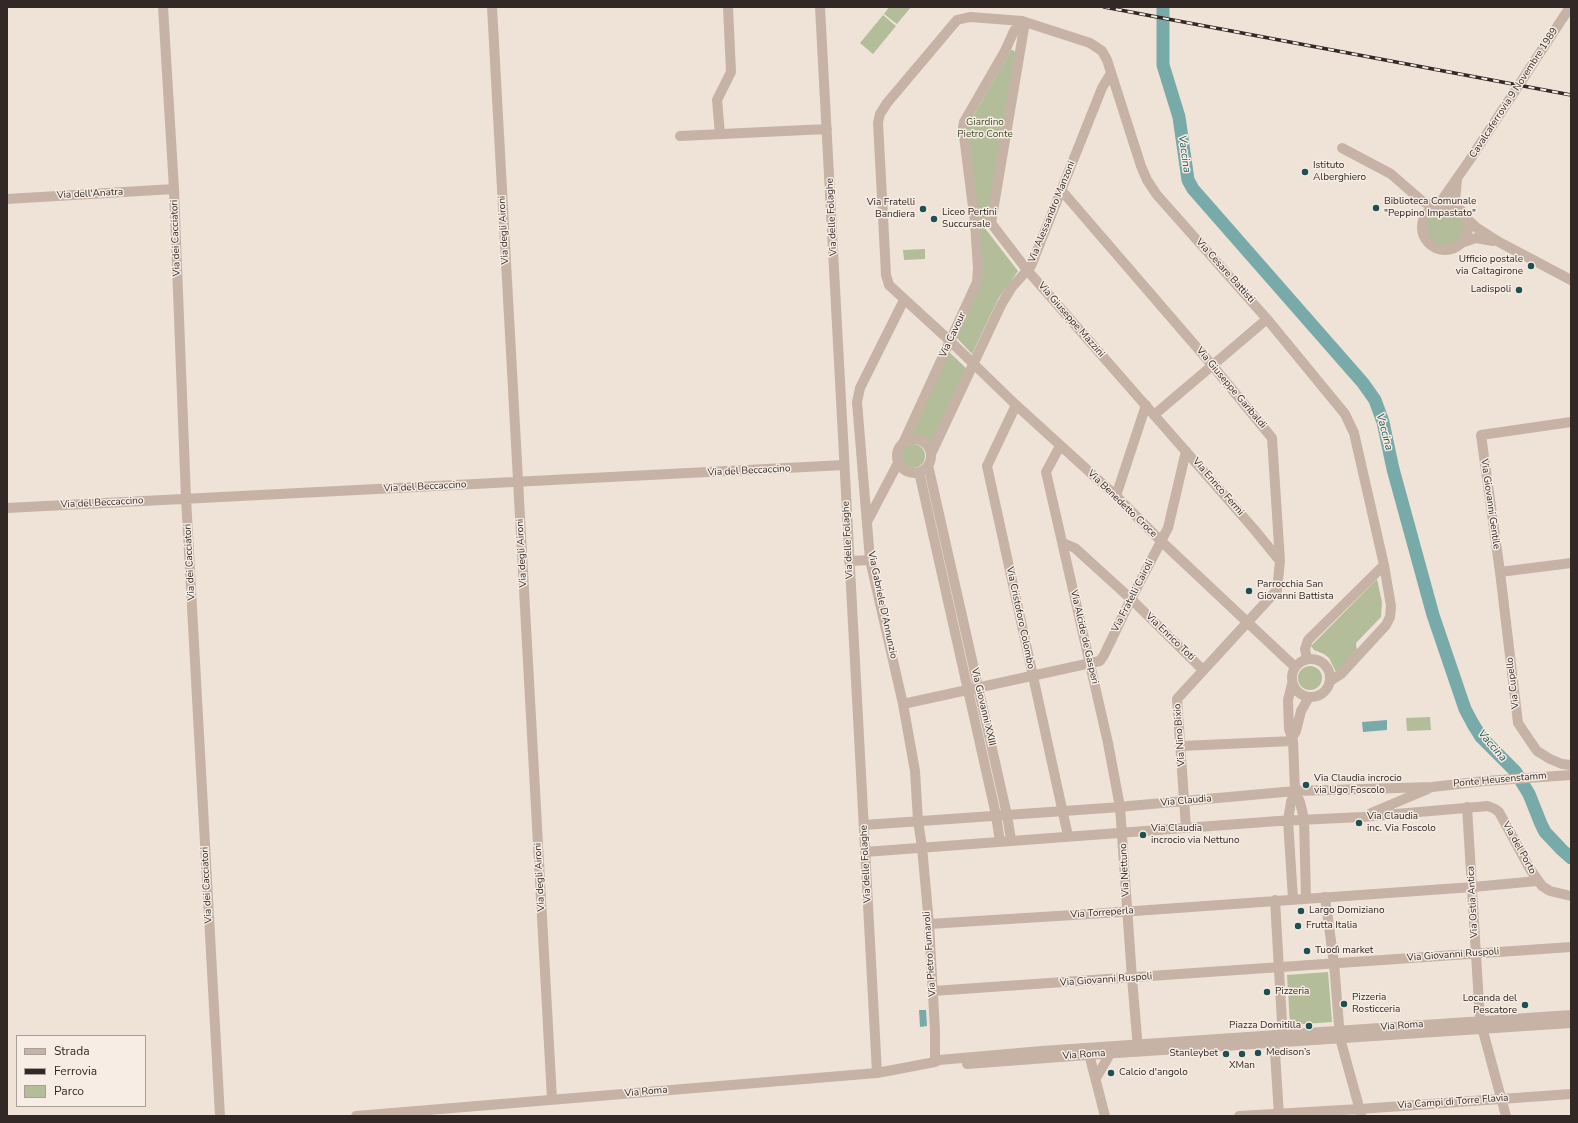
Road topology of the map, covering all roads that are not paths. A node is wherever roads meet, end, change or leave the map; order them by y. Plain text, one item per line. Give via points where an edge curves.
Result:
1 (163, 7) edge
2 (492, 7) edge
3 (728, 7) edge
4 (820, 7) edge
5 (1570, 7) edge
6 (1022, 21) junction
7 (1111, 72) junction
8 (827, 129) junction
9 (720, 134) junction
10 (680, 136) dead end
11 (1342, 148) dead end
12 (1457, 179) junction
13 (174, 190) junction
14 (1062, 191) junction
15 (1410, 192) junction
16 (7, 199) edge
17 (1437, 205) junction
18 (1457, 207) junction
19 (1423, 218) junction
20 (1467, 219) junction
21 (975, 223) junction
22 (991, 223) junction
23 (1499, 242) junction
24 (1461, 243) junction
25 (1027, 270) junction
26 (1571, 280) edge
27 (904, 300) junction
28 (1267, 319) junction
29 (950, 341) junction
30 (973, 365) junction
31 (1212, 365) junction
32 (1016, 405) junction
33 (1146, 405) junction
34 (1154, 414) junction
35 (1571, 422) edge
36 (904, 442) junction
37 (1060, 446) junction
38 (1186, 451) junction
39 (931, 454) junction
40 (898, 463) junction
41 (928, 465) junction
42 (844, 466) junction
43 (918, 472) junction
44 (518, 483) junction
45 (1116, 496) junction
46 (186, 498) junction
47 (7, 508) edge
48 (867, 522) junction
49 (1161, 540) junction
50 (1063, 543) junction
51 (870, 560) junction
52 (1280, 560) junction
53 (849, 561) junction
54 (1571, 563) edge
55 (1384, 566) junction
56 (1500, 572) junction
57 (953, 575) junction
58 (942, 577) junction
59 (1131, 599) junction
60 (1248, 622) junction
61 (1307, 659) junction
62 (1090, 663) junction
63 (1295, 667) junction
64 (1203, 670) junction
65 (1032, 676) junction
66 (1330, 681) junction
67 (1292, 684) junction
68 (978, 688) junction
69 (967, 691) junction
70 (1309, 697) junction
71 (904, 704) junction
72 (1292, 739) junction
73 (1181, 746) junction
74 (1567, 773) edge
75 (1432, 787) junction
76 (1295, 791) junction
77 (1185, 801) junction
78 (1120, 807) junction
79 (1467, 807) junction
80 (1062, 811) junction
81 (1007, 815) junction
82 (996, 816) junction
83 (1362, 817) junction
84 (1304, 819) junction
85 (1288, 820) junction
86 (918, 821) junction
87 (864, 825) junction
88 (1186, 828) junction
89 (1123, 832) junction
90 (1068, 836) junction
91 (1011, 840) junction
92 (1000, 842) junction
93 (922, 847) junction
94 (866, 852) junction
95 (1537, 881) junction
96 (1473, 887) junction
97 (1571, 896) edge
98 (1325, 897) junction
99 (1306, 898) junction
100 (1293, 899) junction
101 (1276, 900) junction
102 (1127, 912) junction
103 (929, 924) junction
104 (1571, 947) edge
105 (1476, 954) junction
106 (1334, 963) junction
107 (1279, 968) junction
108 (1132, 978) junction
109 (933, 991) junction
110 (1571, 1015) edge
111 (1571, 1023) edge
112 (1481, 1024) junction
113 (1340, 1034) junction
114 (1279, 1038) junction
115 (1138, 1048) junction
116 (1087, 1051) junction
117 (1110, 1054) junction
118 (935, 1062) junction
119 (877, 1073) junction
120 (1096, 1078) junction
121 (1571, 1094) edge
122 (1501, 1098) junction
123 (552, 1099) junction
124 (1361, 1113) edge
125 (1279, 1115) edge
126 (220, 1116) edge
127 (356, 1116) edge
128 (1105, 1116) edge
129 (1240, 1116) edge
130 (1506, 1116) edge

1 - 13 street, Via dei Cacciatori
2 - 44 street, Via degli Aironi
3 - 9 street via 731,72 717,100
4 - 8 street, Via delle Folaghe
5 - 12 street, Cavalcaferrovia 9 Novembre 1989
6 - 7 street, Via Cesare Battisti via 1097,46 1104,53
6 - 21 street, Via Cavour via 1014,31 1005,52 964,124
6 - 22 street via 1024,28
6 - 27 street via 970,18 957,20 880,114 878,123 886,275 890,287
7 - 14 street, Via Alessandro Manzoni via 1102,88
7 - 28 street, Via Cesare Battisti via 1141,166 1150,184 1165,205
8 - 9 street
8 - 42 street, Via delle Folaghe
9 - 10 street
11 - 15 street via 1391,174
12 - 17 street, Cavalcaferrovia 9 Novembre 1989
12 - 18 street, Cavalcaferrovia 9 Novembre 1989
13 - 16 street, Via dell'Anatra
13 - 46 street, Via dei Cacciatori
14 - 25 street, Via Alessandro Manzoni via 1031,266
14 - 31 street, Via Giuseppe Garibaldi
15 - 17 street via 1430,205
15 - 19 street
17 - 18 street via 1449,204
17 - 19 street
18 - 20 street
19 - 24 street via 1424,237 1432,246 1444,250
20 - 23 street
20 - 24 street via 1466,236
21 - 22 street
21 - 29 street, Via Cavour via 977,282
22 - 25 street, Via Giuseppe Mazzini
23 - 24 street via 1476,238
23 - 26 street
25 - 30 street, Via Alessandro Manzoni via 1005,299
25 - 33 street, Via Giuseppe Mazzini
27 - 29 street
27 - 48 street, Via Gabriele D'Annunzio via 857,396
28 - 31 street
28 - 55 street, Via Cesare Battisti via 1342,408 1348,420 1354,433
29 - 30 street, Via Benedetto Croce
29 - 36 street, Via Cavour
30 - 32 street, Via Benedetto Croce
30 - 39 street, Via Alessandro Manzoni
31 - 34 street
31 - 52 street, Via Giuseppe Garibaldi via 1272,438
32 - 37 street, Via Benedetto Croce
32 - 65 street, Via Cristoforo Colombo via 987,466
33 - 34 street, Via Giuseppe Mazzini
33 - 45 street
34 - 38 street, Via Enrico Fermi
35 - 56 street, Via Giovanni Gentile via 1481,435
36 - 39 street via 921,440
36 - 40 street via 896,454
37 - 45 street, Via Benedetto Croce
37 - 50 street, Via Alcide de Gasperi via 1046,472
38 - 49 street, Via Fratelli Cairoli via 1168,528
38 - 52 street, Via Enrico Fermi
39 - 41 street
40 - 43 street via 909,472
40 - 48 street
41 - 43 street
41 - 57 street, Via Giovanni XXIII
42 - 44 street, Via del Beccaccino
42 - 53 street, Via delle Folaghe
43 - 58 street, Via Giovanni XXIII
44 - 46 street, Via del Beccaccino
44 - 123 street, Via degli Aironi
45 - 49 street, Via Benedetto Croce
46 - 47 street, Via del Beccaccino
46 - 126 street, Via dei Cacciatori
48 - 51 street, Via Gabriele D'Annunzio
49 - 59 street, Via Fratelli Cairoli
49 - 60 street, Via Benedetto Croce
50 - 59 street, Via Enrico Toti via 1075,548
50 - 62 street, Via Alcide de Gasperi
51 - 53 street
51 - 71 street, Via Gabriele D'Annunzio
52 - 60 street, Via Giuseppe Garibaldi via 1277,590
53 - 87 street, Via delle Folaghe
54 - 56 street
55 - 61 street via 1308,640 1305,649
55 - 66 street, Via Cesare Battisti via 1391,606 1390,617 1386,625 1341,674
56 - 74 street, Via Cupello via 1518,723 1537,751 1562,764
57 - 58 street
57 - 68 street, Via Giovanni XXIII
58 - 69 street, Via Giovanni XXIII
59 - 62 street, Via Fratelli Cairoli via 1104,655 1100,661
59 - 64 street, Via Enrico Toti
60 - 63 street, Via Benedetto Croce
60 - 64 street, Via Nino Bixio
61 - 63 street
61 - 66 street via 1319,661 1324,665 1328,669
62 - 65 street
62 - 78 street, Via Alcide de Gasperi
63 - 67 street
64 - 73 street, Via Nino Bixio via 1177,699
65 - 68 street
65 - 80 street, Via Cristoforo Colombo
66 - 70 street via 1320,695
67 - 70 street via 1298,693
67 - 72 street via 1288,698 1289,729
68 - 69 street
68 - 81 street, Via Giovanni XXIII
69 - 71 street
69 - 82 street, Via Giovanni XXIII
70 - 72 street via 1301,711
71 - 86 street, Via Gabriele D'Annunzio via 915,771
72 - 73 street
72 - 76 street
73 - 77 street, Via Nino Bixio
74 - 75 street, Ponte Heusenstamm
75 - 76 street, Via Claudia
75 - 83 street
76 - 77 street, Via Claudia
76 - 84 street
76 - 85 street
77 - 78 street, Via Claudia
77 - 88 street, Via Nino Bixio
78 - 80 street, Via Claudia
78 - 89 street, Via Alcide de Gasperi
79 - 83 street
79 - 95 street, Via del Porto via 1488,806 1499,812
79 - 96 street, Via Ostia Antica
80 - 81 street, Via Claudia
80 - 90 street, Via Cristoforo Colombo
81 - 82 street, Via Claudia
81 - 91 street, Via Giovanni XXIII
82 - 86 street, Via Claudia
82 - 92 street, Via Giovanni XXIII
83 - 84 street
84 - 85 street
84 - 99 street
85 - 88 street
85 - 100 street
86 - 87 street, Via Claudia
86 - 93 street, Via Gabriele D'Annunzio
87 - 94 street, Via delle Folaghe
88 - 89 street
89 - 90 street
89 - 102 street, Via Nettuno
90 - 91 street
91 - 92 street
92 - 93 street
93 - 94 street
93 - 103 street, Via Pietro Fumaroli
94 - 119 street, Via delle Folaghe
95 - 96 street
95 - 97 street, Via del Porto via 1550,891
96 - 98 street
96 - 105 street, Via Ostia Antica
98 - 99 street
98 - 106 street
99 - 100 street
100 - 101 street
101 - 102 street, Via Torreperla
101 - 107 street
102 - 103 street, Via Torreperla
102 - 108 street, Via Nettuno
103 - 109 street, Via Pietro Fumaroli
104 - 105 street, Via Giovanni Ruspoli
105 - 106 street, Via Giovanni Ruspoli
105 - 112 street, Via Ostia Antica
106 - 107 street, Via Giovanni Ruspoli
106 - 113 street
107 - 108 street, Via Giovanni Ruspoli
107 - 114 street
108 - 109 street, Via Giovanni Ruspoli
108 - 115 street, Via Nettuno
109 - 118 street, Via Pietro Fumaroli
110 - 112 street, Via Roma
111 - 112 street, Via Roma
112 - 113 street, Via Roma
112 - 122 street, Via Ostia Antica
113 - 114 street, Via Roma
113 - 124 street
114 - 115 street, Via Roma
114 - 125 street
115 - 116 street, Via Roma
115 - 117 street, Via Roma
116 - 117 street, Via Roma
116 - 118 street, Via Roma via 939,1066
116 - 120 street
117 - 120 street
118 - 119 street, Via Roma
119 - 123 street, Via Roma
120 - 128 street
121 - 122 street, Via Campi di Torre Flavia
122 - 124 street, Via Campi di Torre Flavia
122 - 130 street, Via Ostia Antica
123 - 127 street, Via Roma
124 - 125 street, Via Campi di Torre Flavia
125 - 129 street, Via Campi di Torre Flavia

